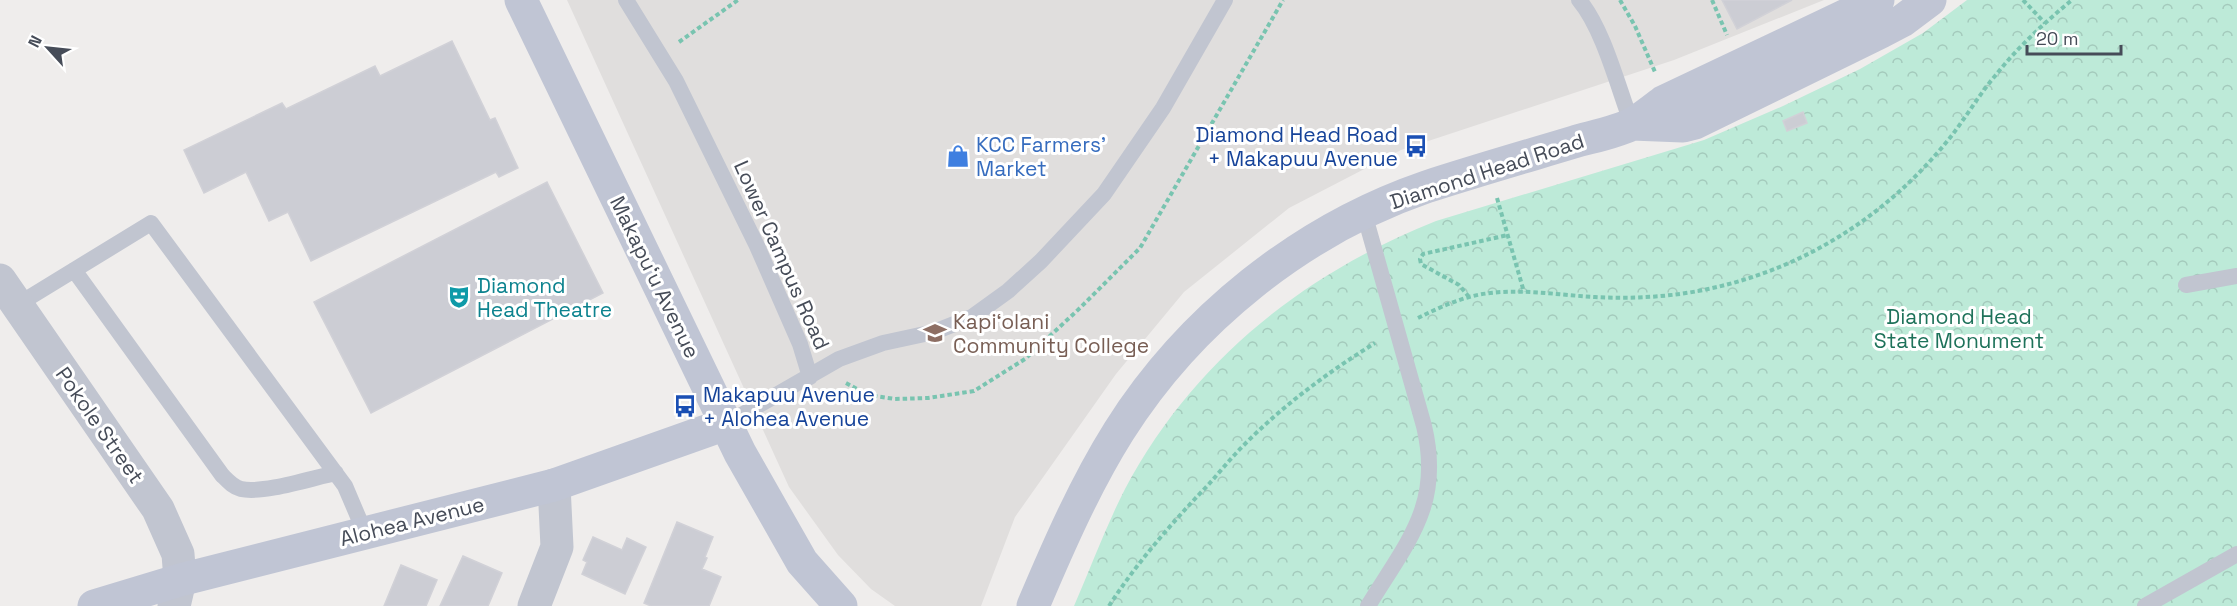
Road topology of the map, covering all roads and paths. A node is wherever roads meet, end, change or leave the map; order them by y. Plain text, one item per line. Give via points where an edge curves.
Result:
1 (521, 0) edge
2 (626, 0) edge
3 (738, 0) edge
4 (1225, 0) edge
5 (1283, 0) edge
6 (1579, 0) edge
7 (1620, 0) edge
8 (1878, 0) edge
9 (1930, 0) edge
10 (2023, 0) edge
11 (2072, 0) edge
12 (2045, 23) junction
13 (673, 34) dead end
14 (1656, 74) dead end
15 (1632, 124) junction
16 (1365, 213) junction
17 (74, 270) junction
18 (2237, 276) edge
19 (2186, 285) dead end
20 (9, 292) edge
21 (1524, 292) junction
22 (1469, 297) junction
23 (1396, 330) junction
24 (810, 376) junction
25 (843, 381) dead end
26 (726, 424) junction
27 (336, 472) junction
28 (554, 485) junction
29 (365, 533) junction
30 (2237, 554) edge
31 (177, 593) edge
32 (94, 606) edge
33 (534, 606) edge
34 (841, 606) edge
35 (1033, 606) edge
36 (1109, 606) edge
37 (1368, 606) edge
38 (2145, 606) edge

1 - 26 street, Makapu‘u Avenue
2 - 24 lane, Lower Campus Road via 676,81 757,246
3 - 13 path via 678,43
4 - 24 lane, Lower Campus Road via 1163,108 1104,194 1008,291 972,316 934,332 883,343 839,359
5 - 25 path via 1140,248 1024,359 974,391 928,398 868,395
6 - 15 lane via 1598,33
7 - 14 path
8 - 15 street, Diamond Head Road via 1664,102
9 - 15 street, Diamond Head Road via 1881,32 1695,123
10 - 12 path
11 - 12 path
12 - 21 path via 1996,74 1923,169 1860,224 1825,246 1748,279 1672,296 1625,298
15 - 16 street, Diamond Head Road via 1425,188
16 - 23 lane
16 - 35 street, Diamond Head Road via 1296,252 1255,281 1168,365 1119,430 1094,474
17 - 20 lane
17 - 27 lane via 231,485 262,489
17 - 27 lane via 151,223
18 - 19 lane
20 - 31 street, Pokole Street via 158,509 178,554
21 - 22 path
21 - 22 path via 1508,236 1423,254 1421,264 1459,285
22 - 23 path
23 - 36 path via 1314,383 1242,447 1168,527
23 - 37 lane via 1424,426 1431,469 1417,525
24 - 26 lane
26 - 28 street, Alohea Avenue
26 - 34 street, Makapu‘u Avenue via 802,562
27 - 29 lane
28 - 29 street, Alohea Avenue
28 - 33 street via 557,547
29 - 31 street, Alohea Avenue
30 - 38 lane
31 - 32 street, Alohea Avenue

